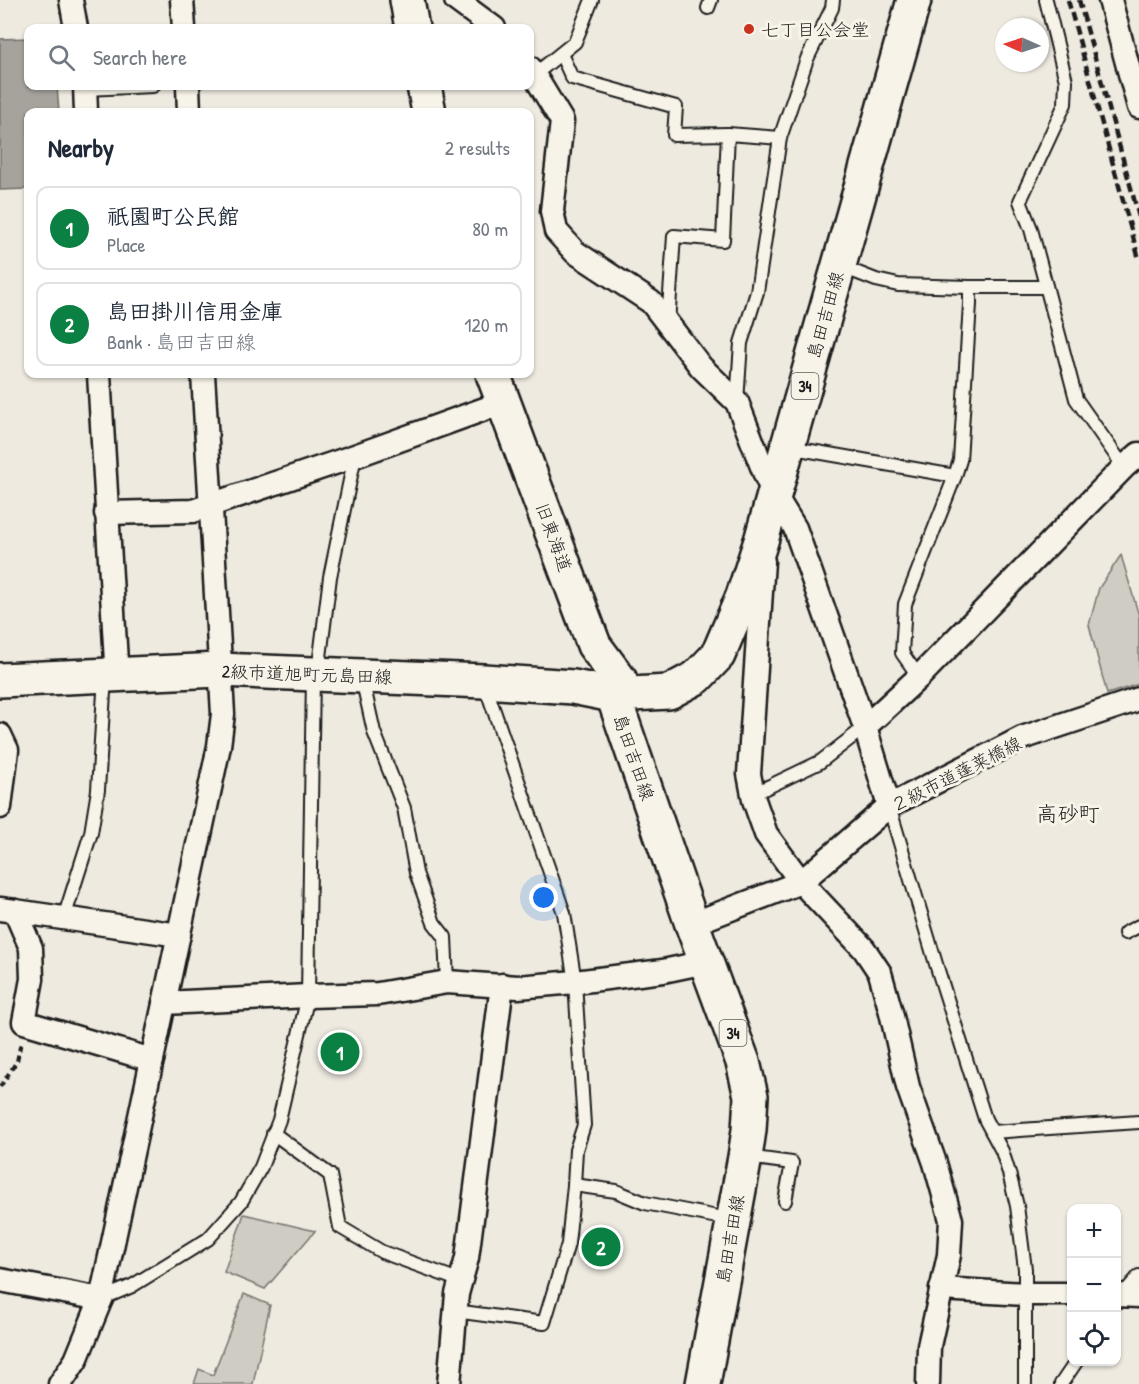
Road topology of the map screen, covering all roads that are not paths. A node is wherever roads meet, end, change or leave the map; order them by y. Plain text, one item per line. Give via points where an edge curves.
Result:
1 (71, 0) edge
2 (182, 0) edge
3 (407, 0) edge
4 (456, 0) edge
5 (592, 0) edge
6 (833, 0) edge
7 (914, 0) edge
8 (1046, 0) edge
9 (1110, 0) edge
10 (75, 24) edge
11 (184, 24) edge
12 (411, 24) edge
13 (489, 24) edge
14 (561, 54) junction
15 (534, 71) edge
16 (534, 75) edge
17 (85, 90) edge
18 (188, 90) edge
19 (425, 90) edge
20 (1139, 107) edge
21 (86, 108) edge
22 (189, 108) edge
23 (428, 108) edge
24 (728, 134) junction
25 (780, 138) junction
26 (839, 266) junction
27 (970, 286) junction
28 (1046, 287) junction
29 (668, 324) junction
30 (99, 378) edge
31 (203, 378) edge
32 (499, 388) edge
33 (738, 402) junction
34 (788, 447) junction
35 (355, 456) junction
36 (1131, 461) edge
37 (955, 476) junction
38 (774, 494) junction
39 (211, 504) junction
40 (106, 513) junction
41 (761, 541) junction
42 (219, 670) junction
43 (110, 675) junction
44 (315, 675) junction
45 (362, 677) junction
46 (918, 677) junction
47 (0, 680) edge
48 (483, 681) junction
49 (613, 695) junction
50 (1139, 699) edge
51 (865, 727) junction
52 (0, 735) edge
53 (753, 794) junction
54 (890, 806) junction
55 (0, 807) edge
56 (801, 882) junction
57 (8, 910) edge
58 (64, 918) junction
59 (692, 924) junction
60 (1139, 926) edge
61 (1125, 933) dead end
62 (179, 935) junction
63 (706, 962) junction
64 (447, 982) junction
65 (575, 982) junction
66 (502, 985) junction
67 (308, 996) junction
68 (164, 1003) junction
69 (152, 1060) junction
70 (1139, 1122) edge
71 (992, 1132) junction
72 (273, 1133) junction
73 (745, 1156) junction
74 (574, 1185) junction
75 (785, 1202) dead end
76 (733, 1221) junction
77 (1139, 1276) edge
78 (0, 1280) edge
79 (460, 1281) junction
80 (941, 1289) junction
81 (1025, 1294) junction
82 (1067, 1294) edge
83 (1124, 1297) edge
84 (101, 1299) junction
85 (455, 1311) junction
86 (1073, 1366) edge
87 (60, 1384) edge
88 (449, 1384) edge
89 (704, 1384) edge
90 (928, 1384) edge
91 (1025, 1384) edge
92 (1061, 1384) edge

1 - 10 street
2 - 11 street
3 - 12 main road
4 - 13 street
5 - 14 lane via 575,42
6 - 25 lane via 807,59
7 - 26 main road, 島田吉田線 / 34
8 - 28 lane via 1065,81 1065,104 1020,201
9 - 20 street
14 - 15 lane
14 - 24 lane via 572,78 676,107 674,135
16 - 29 street via 562,121 552,212 556,231 574,252 651,302
17 - 21 street
18 - 22 street
19 - 23 main road
24 - 25 lane
24 - 29 lane via 723,240 674,236
25 - 33 lane via 757,292 741,343
26 - 27 lane via 898,285
26 - 34 main road, 島田吉田線 / 34
27 - 28 lane
27 - 37 lane via 960,460
28 - 36 lane via 1076,399
29 - 33 street via 701,367
30 - 40 street
31 - 39 street
32 - 35 street
32 - 49 main road, 旧東海道 via 594,645 620,680
33 - 38 street
34 - 37 lane
34 - 38 main road, 島田吉田線 / 34
35 - 39 street
35 - 44 lane
36 - 46 street
37 - 46 lane via 905,604 902,653
38 - 41 main road, 島田吉田線 / 34
38 - 51 street via 795,528
39 - 40 street via 193,511
39 - 42 street
40 - 43 street via 116,662
41 - 49 main road, 島田吉田線 / 34 via 718,655 697,677 669,692
41 - 53 street via 764,565 749,774
42 - 43 main road, 2級市道旭町元島田線
42 - 44 main road, 2級市道旭町元島田線
42 - 62 street via 223,714 219,746
43 - 47 main road, 2級市道旭町元島田線
43 - 58 lane via 91,833
44 - 45 main road, 2級市道旭町元島田線
44 - 67 lane
45 - 48 main road, 2級市道旭町元島田線
45 - 64 lane via 374,732 404,808 416,873 434,923 446,937
46 - 51 street
48 - 49 main road, 2級市道旭町元島田線 via 573,687
48 - 65 lane via 564,913
49 - 59 main road, 島田吉田線 / 34
50 - 54 street, ２級市道蓬莱橋線 via 1022,738
51 - 53 lane via 820,762
51 - 54 street
52 - 55 street via 7,750
53 - 56 street via 766,834
54 - 56 street, ２級市道蓬莱橋線
54 - 71 lane via 936,964
56 - 59 street, ２級市道蓬莱橋線
56 - 80 street via 864,949 880,974 908,1087 951,1220 949,1255
57 - 58 street
57 - 69 street via 31,948 32,979 24,1022
58 - 62 street
59 - 63 main road, 島田吉田線 / 34
60 - 61 lane
62 - 68 street
63 - 65 street
63 - 73 main road, 島田吉田線 / 34 via 743,1062 751,1096
64 - 66 street
64 - 67 street via 378,994
65 - 66 street
65 - 74 lane via 584,1125 576,1150
66 - 79 street via 467,1258
67 - 68 street
67 - 72 lane
68 - 69 street
69 - 84 street
70 - 71 lane
71 - 81 lane via 1002,1151 1017,1206
72 - 79 lane via 330,1175 340,1227 382,1252
72 - 84 lane via 261,1167 241,1202 208,1239 132,1286
73 - 75 lane via 792,1163
73 - 76 main road, 島田吉田線 / 34
74 - 76 lane via 616,1191 645,1203
74 - 85 lane via 568,1244 544,1323
76 - 89 main road, 島田吉田線 / 34
77 - 83 lane
78 - 84 street
79 - 85 street
80 - 81 street
80 - 90 street via 929,1346
81 - 82 street
81 - 91 lane
84 - 87 street via 76,1360
85 - 88 street
86 - 92 lane

